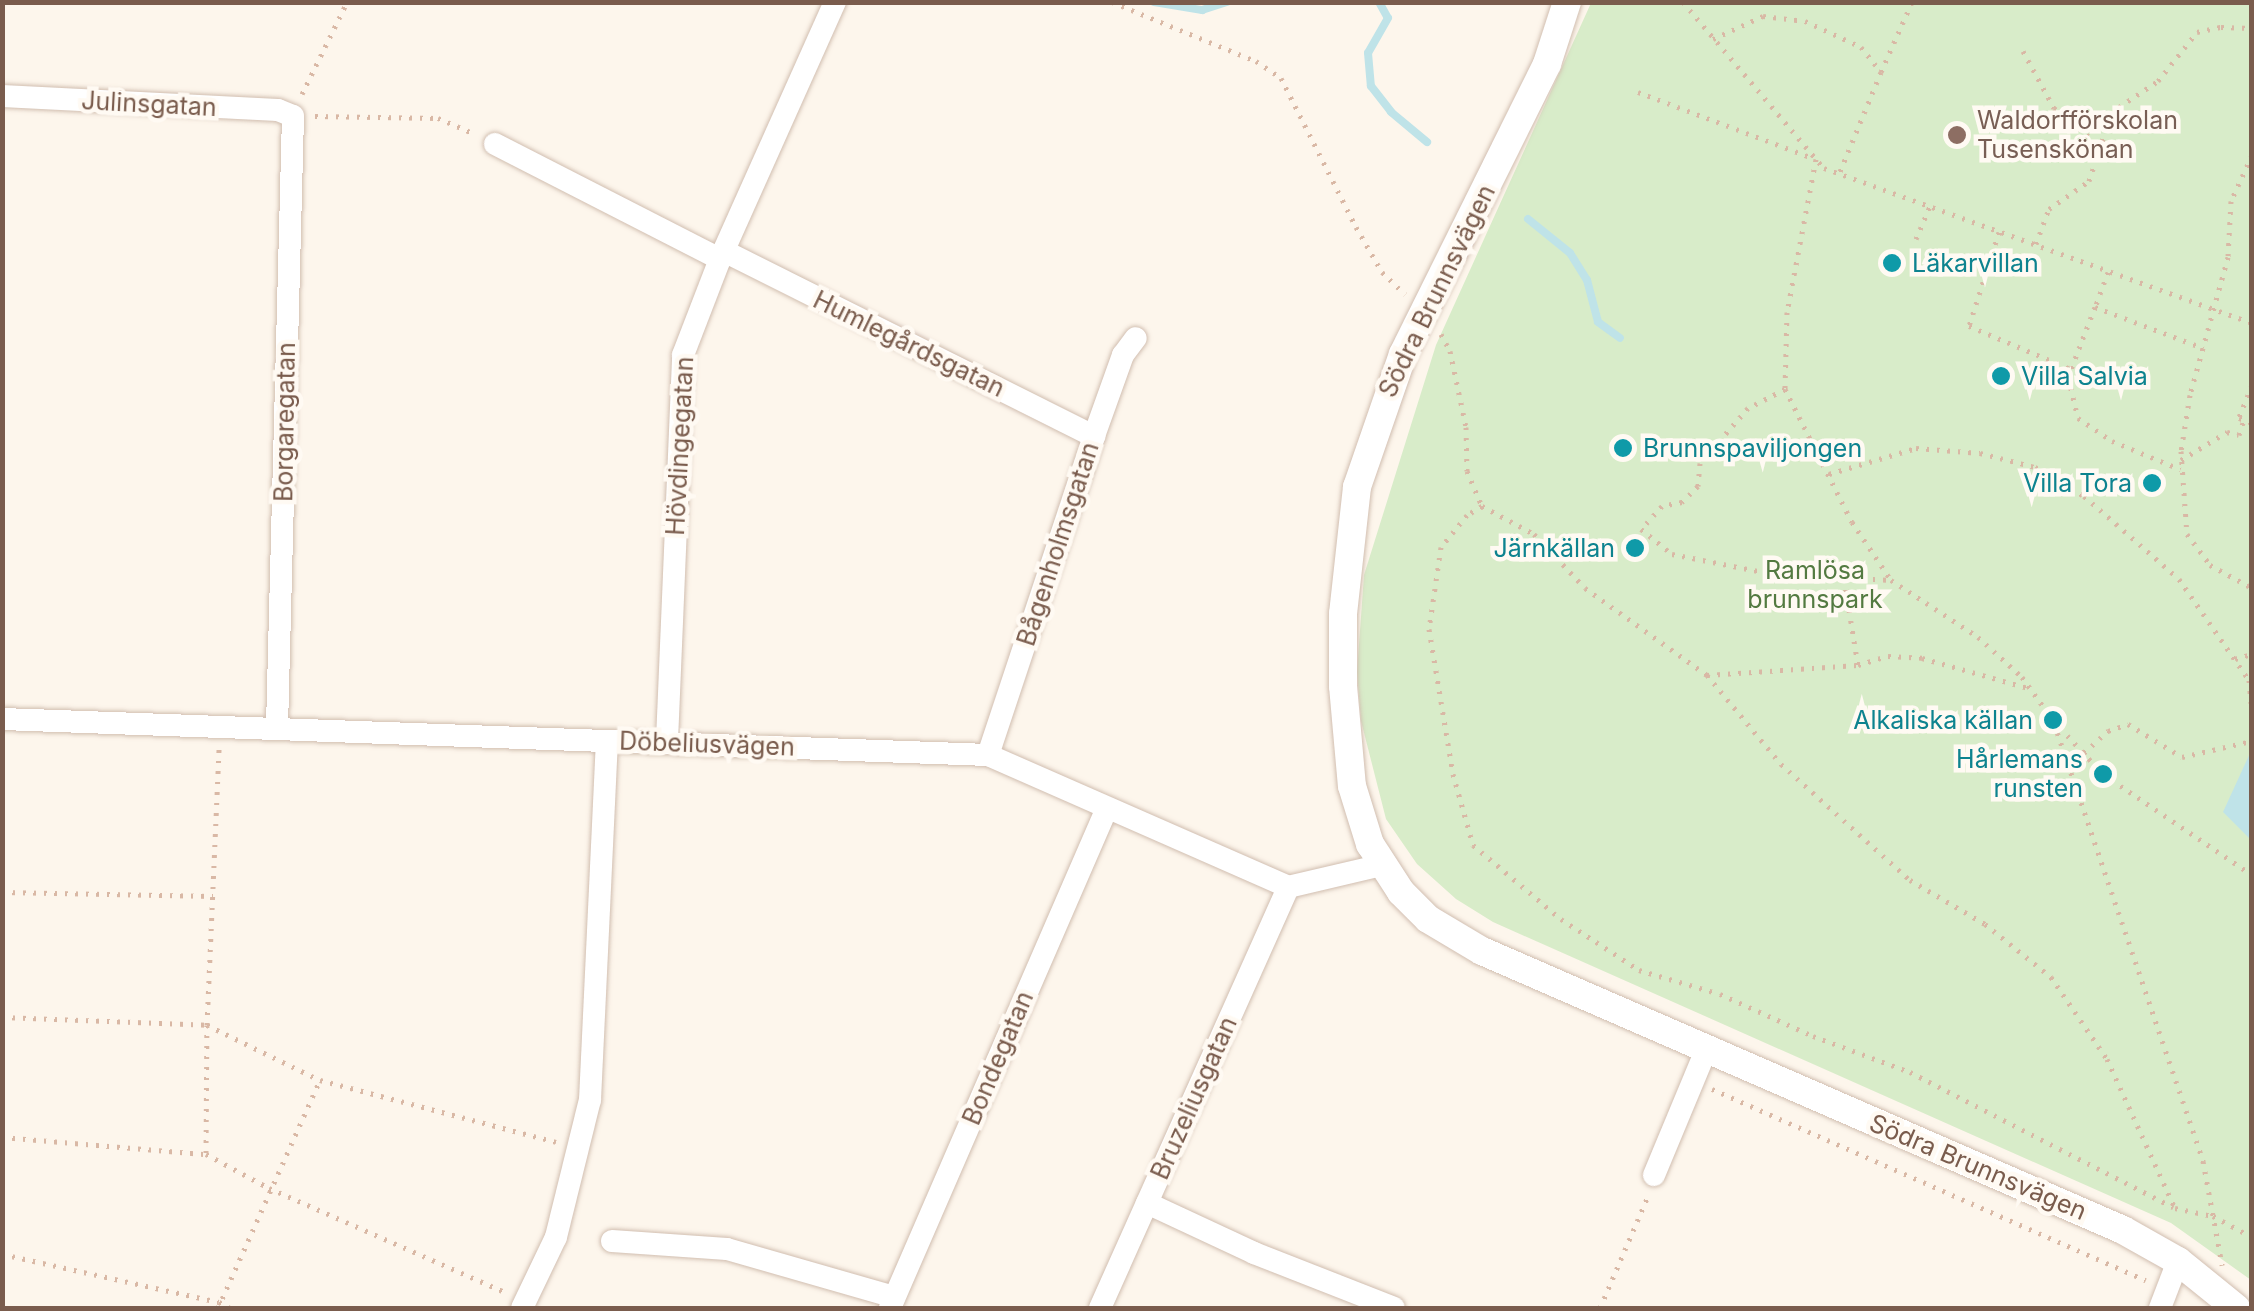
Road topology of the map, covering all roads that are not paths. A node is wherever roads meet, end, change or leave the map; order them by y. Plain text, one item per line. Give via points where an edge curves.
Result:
1 (835, 2) edge
2 (1567, 2) edge
3 (2, 96) edge
4 (293, 116) joint
5 (495, 144) road end
6 (722, 255) junction
7 (1136, 338) dead end
8 (1094, 436) junction
9 (2, 719) edge
10 (278, 728) junction
11 (607, 741) junction
12 (667, 741) junction
13 (988, 755) junction
14 (1107, 808) junction
15 (1382, 866) junction
16 (1288, 888) junction
17 (1706, 1050) junction
18 (1654, 1175) road end
19 (1147, 1203) junction
20 (612, 1241) dead end
21 (2178, 1262) junction
22 (2163, 1299) edge
23 (892, 1303) edge
24 (524, 1305) edge
25 (2233, 1305) edge
26 (1100, 1308) edge
27 (1394, 1308) edge

1 - 6 street, Hövdingegatan
2 - 15 street, Södra Brunnsvägen via 1539,81 1390,384 1363,462 1343,614 1343,686 1352,786
3 - 4 street, Julinsgatan
4 - 10 street, Borgaregatan
5 - 6 street, Humlegårdsgatan
6 - 8 street, Humlegårdsgatan
6 - 12 street, Hövdingegatan via 683,355
7 - 8 street, Bågenholmsgatan via 1123,355
8 - 13 street, Bågenholmsgatan
9 - 10 street, Döbeliusvägen
10 - 11 street, Döbeliusvägen
11 - 12 street, Döbeliusvägen
11 - 24 street via 596,1048 556,1238
12 - 13 street, Döbeliusvägen
13 - 14 street, Döbeliusvägen
14 - 16 street, Döbeliusvägen
14 - 23 street, Bondegatan
15 - 16 street
15 - 17 street, Södra Brunnsvägen via 1401,892 1452,935
16 - 19 street, Bruzeliusgatan
17 - 18 street
17 - 21 street, Södra Brunnsvägen via 2123,1230
19 - 26 street, Bruzeliusgatan
19 - 27 street
20 - 23 street via 727,1249
21 - 22 street
21 - 25 street, Södra Brunnsvägen

